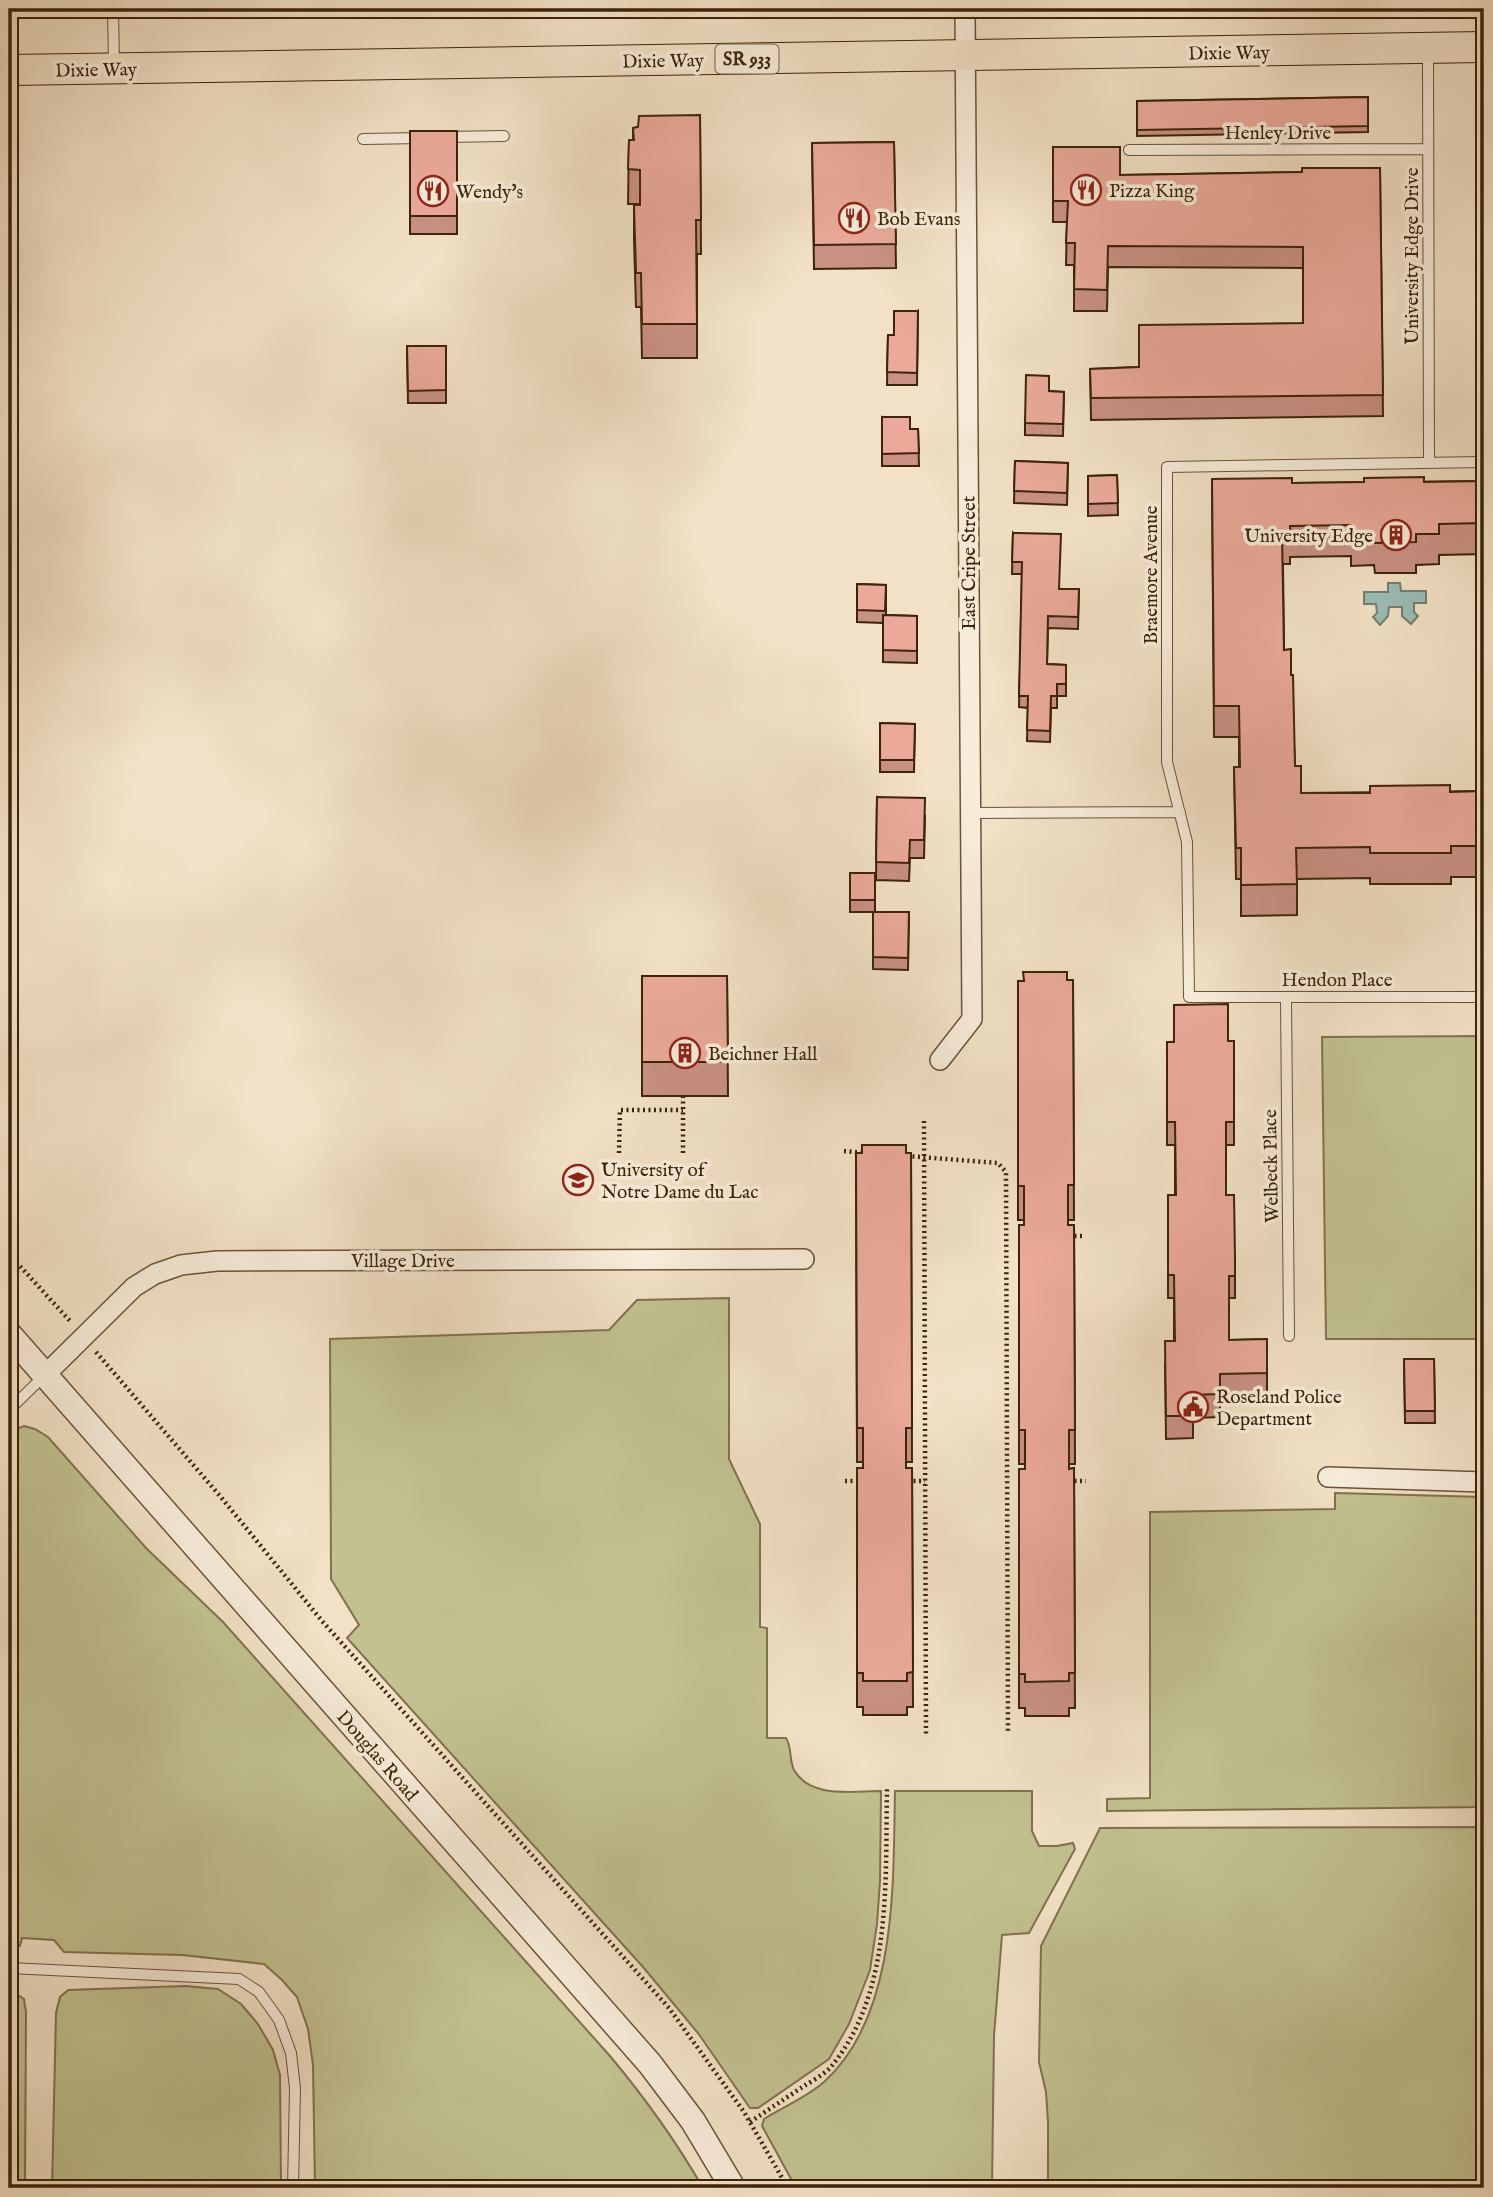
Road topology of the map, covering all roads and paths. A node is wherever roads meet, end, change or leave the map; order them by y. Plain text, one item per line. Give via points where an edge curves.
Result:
1 (113, 9) edge
2 (965, 9) edge
3 (1484, 47) edge
4 (1427, 49) junction
5 (965, 55) junction
6 (114, 69) junction
7 (9, 70) edge
8 (504, 136) dead end
9 (363, 139) dead end
10 (1428, 149) junction
11 (1129, 150) dead end
12 (1484, 462) edge
13 (1429, 463) junction
14 (1180, 812) junction
15 (970, 813) junction
16 (1189, 997) joint
17 (1286, 997) junction
18 (1484, 997) edge
19 (940, 1060) dead end
20 (683, 1096) edge
21 (683, 1110) junction
22 (924, 1121) dead end
23 (844, 1151) dead end
24 (619, 1153) dead end
25 (683, 1153) dead end
26 (870, 1153) edge
27 (897, 1155) edge
28 (924, 1157) junction
29 (1059, 1236) edge
30 (1085, 1237) dead end
31 (1006, 1241) junction
32 (1016, 1242) edge
33 (9, 1254) edge
34 (804, 1259) dead end
35 (9, 1334) edge
36 (83, 1336) junction
37 (1289, 1336) dead end
38 (44, 1376) junction
39 (9, 1410) edge
40 (1328, 1477) dead end
41 (845, 1481) dead end
42 (872, 1481) edge
43 (898, 1481) edge
44 (925, 1481) junction
45 (1086, 1481) dead end
46 (1007, 1482) junction
47 (1020, 1482) edge
48 (1060, 1482) edge
49 (1484, 1482) edge
50 (926, 1734) dead end
51 (1008, 1734) dead end
52 (887, 1789) dead end
53 (9, 1968) edge
54 (750, 2122) junction
55 (293, 2188) edge
56 (733, 2188) edge
57 (788, 2188) edge

1 - 6 lane
2 - 5 street, East Cripe Street
3 - 4 main road, Dixie Way / SR 933
4 - 5 main road, Dixie Way / SR 933
4 - 10 lane, University Edge Drive
5 - 6 main road, Dixie Way / SR 933
5 - 15 street, East Cripe Street
6 - 7 main road, Dixie Way / SR 933
8 - 9 lane
10 - 11 lane, Henley Drive
10 - 13 lane, University Edge Drive
12 - 13 lane, Braemore Avenue
13 - 14 lane, Braemore Avenue via 1167,467 1167,762
14 - 15 lane
14 - 16 lane, Braemore Avenue via 1187,842
15 - 19 street, East Cripe Street via 972,1019
16 - 17 lane, Hendon Place
17 - 18 lane, Hendon Place
17 - 37 lane, Welbeck Place
20 - 21 path
21 - 24 path via 620,1110
21 - 25 path
22 - 28 path
23 - 26 path
27 - 28 path
28 - 31 path via 998,1163 1006,1171
28 - 44 path
29 - 30 path
31 - 32 path
31 - 46 path
33 - 36 path
34 - 36 street, Village Drive via 217,1261 155,1274 134,1287
35 - 38 street, Douglas Road
36 - 38 street, Village Drive
36 - 54 path via 322,1621 669,2008
38 - 39 lane
38 - 56 street, Douglas Road via 650,2064 693,2121
40 - 49 street
41 - 42 path
43 - 44 path
44 - 50 path
45 - 48 path
46 - 47 path
46 - 51 path
52 - 54 path via 884,1925 864,2007 828,2070
53 - 55 lane via 239,1979 259,1992 279,2020 291,2053
54 - 57 path

